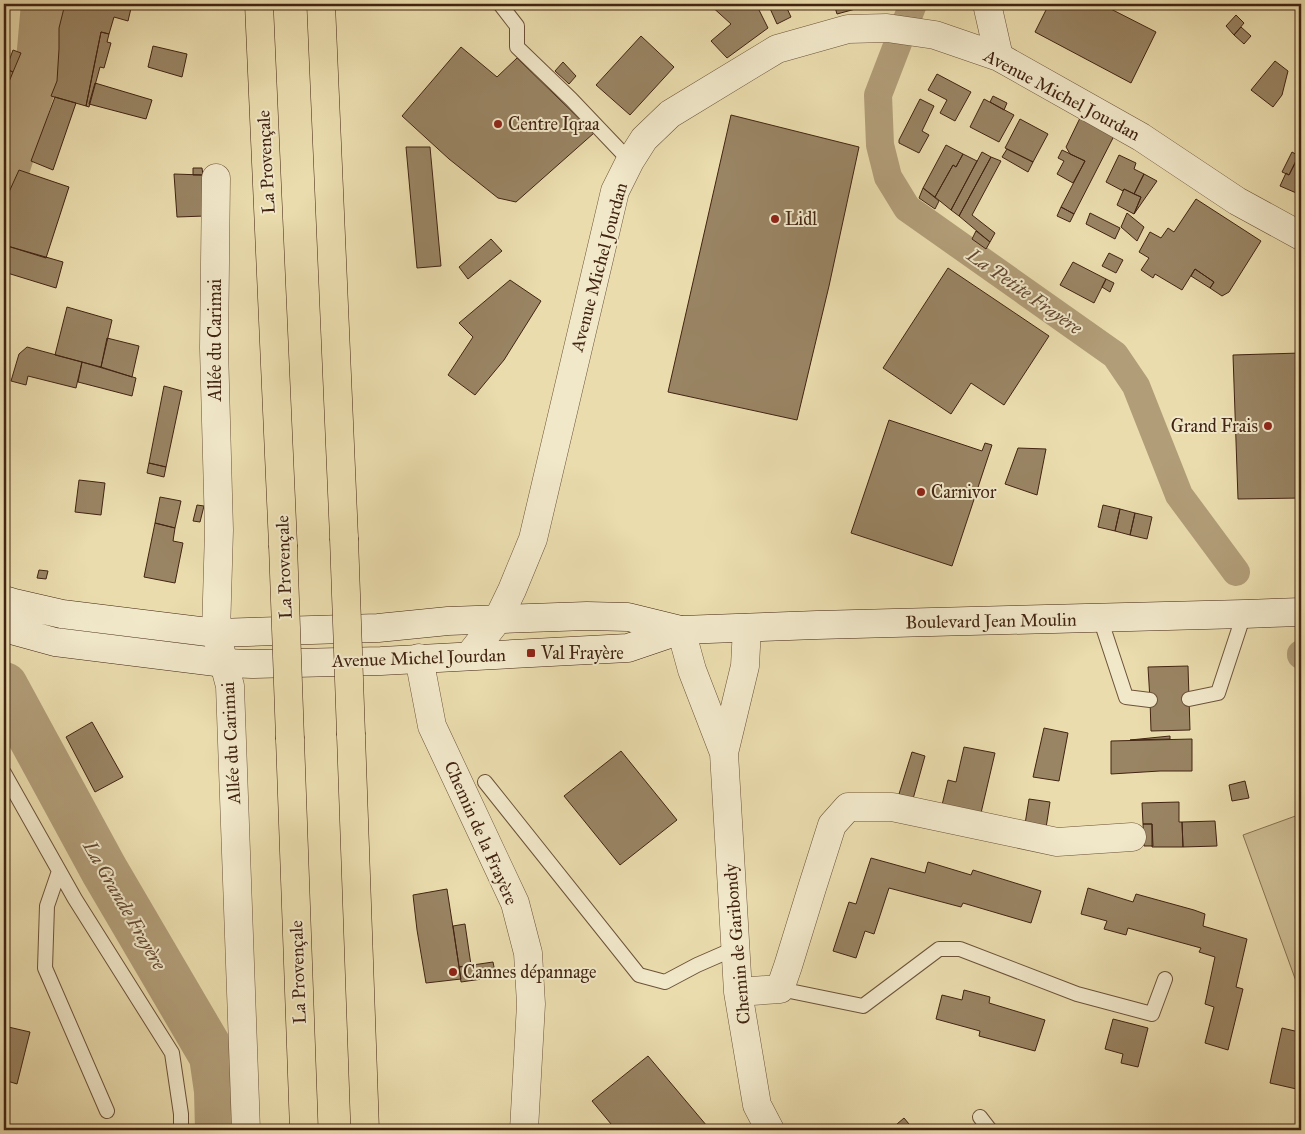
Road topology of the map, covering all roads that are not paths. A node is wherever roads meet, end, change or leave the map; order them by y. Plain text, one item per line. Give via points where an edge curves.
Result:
1 (259, 4) edge
2 (321, 4) edge
3 (500, 4) edge
4 (986, 4) edge
5 (999, 58) junction
6 (630, 161) junction
7 (216, 178) dead end
8 (1238, 201) junction
9 (1301, 220) edge
10 (1301, 236) edge
11 (4, 600) edge
12 (1301, 612) edge
13 (1244, 614) junction
14 (1100, 618) junction
15 (498, 619) junction
16 (4, 628) edge
17 (747, 628) junction
18 (680, 630) junction
19 (216, 633) junction
20 (469, 656) junction
21 (419, 658) junction
22 (224, 663) junction
23 (1189, 699) dead end
24 (1150, 700) dead end
25 (724, 753) junction
26 (4, 773) edge
27 (486, 782) dead end
28 (1132, 837) dead end
29 (59, 872) junction
30 (736, 948) junction
31 (1165, 979) dead end
32 (780, 989) junction
33 (738, 992) junction
34 (107, 1110) dead end
35 (980, 1117) dead end
36 (181, 1130) edge
37 (246, 1130) edge
38 (304, 1130) edge
39 (365, 1130) edge
40 (524, 1130) edge
41 (770, 1130) edge
42 (990, 1130) edge

1 - 38 highway, La Provençale, bridge
2 - 39 highway, bridge
3 - 6 lane via 517,26 517,48
4 - 5 street
5 - 6 street, Avenue Michel Jourdan via 935,35 887,28 848,29 777,49 670,114 644,139
5 - 8 street, Avenue Michel Jourdan via 1141,137
6 - 15 street, Avenue Michel Jourdan via 614,190 533,539
7 - 19 street, Allée du Carimai via 214,348 220,530
8 - 9 street via 1266,200
8 - 10 street, Avenue Michel Jourdan
11 - 19 street, Avenue Michel Jourdan via 62,614
12 - 13 street, Boulevard Jean Moulin
13 - 14 street, Boulevard Jean Moulin
13 - 23 lane via 1218,693
14 - 17 street, Boulevard Jean Moulin
14 - 24 lane via 1126,697
15 - 18 street, Avenue Michel Jourdan via 628,617
15 - 19 street, Avenue Michel Jourdan via 378,628
15 - 20 street
16 - 22 street, Avenue Michel Jourdan via 55,642
17 - 18 street, Boulevard Jean Moulin
17 - 25 street, Chemin de Garibondy via 745,666
18 - 20 street, Avenue Michel Jourdan via 628,648
18 - 25 street, Chemin de Garibondy
19 - 22 street, Allée du Carimai
20 - 21 street, Avenue Michel Jourdan
21 - 22 street, Avenue Michel Jourdan
21 - 40 street, Chemin de la Frayère via 432,726 515,903 528,953 532,1004
22 - 37 street, Allée du Carimai via 230,686
25 - 30 street, Chemin de Garibondy
26 - 29 lane
27 - 30 lane via 639,975 665,982
28 - 32 street via 1057,842 892,807 848,807 832,825
29 - 34 lane via 47,906 45,968
29 - 36 lane via 172,1053
30 - 33 street, Chemin de Garibondy
31 - 32 lane via 1152,1014 1077,994 960,949 939,949 863,1006
32 - 33 street
33 - 41 street, Chemin de Garibondy via 757,1105
35 - 42 lane

